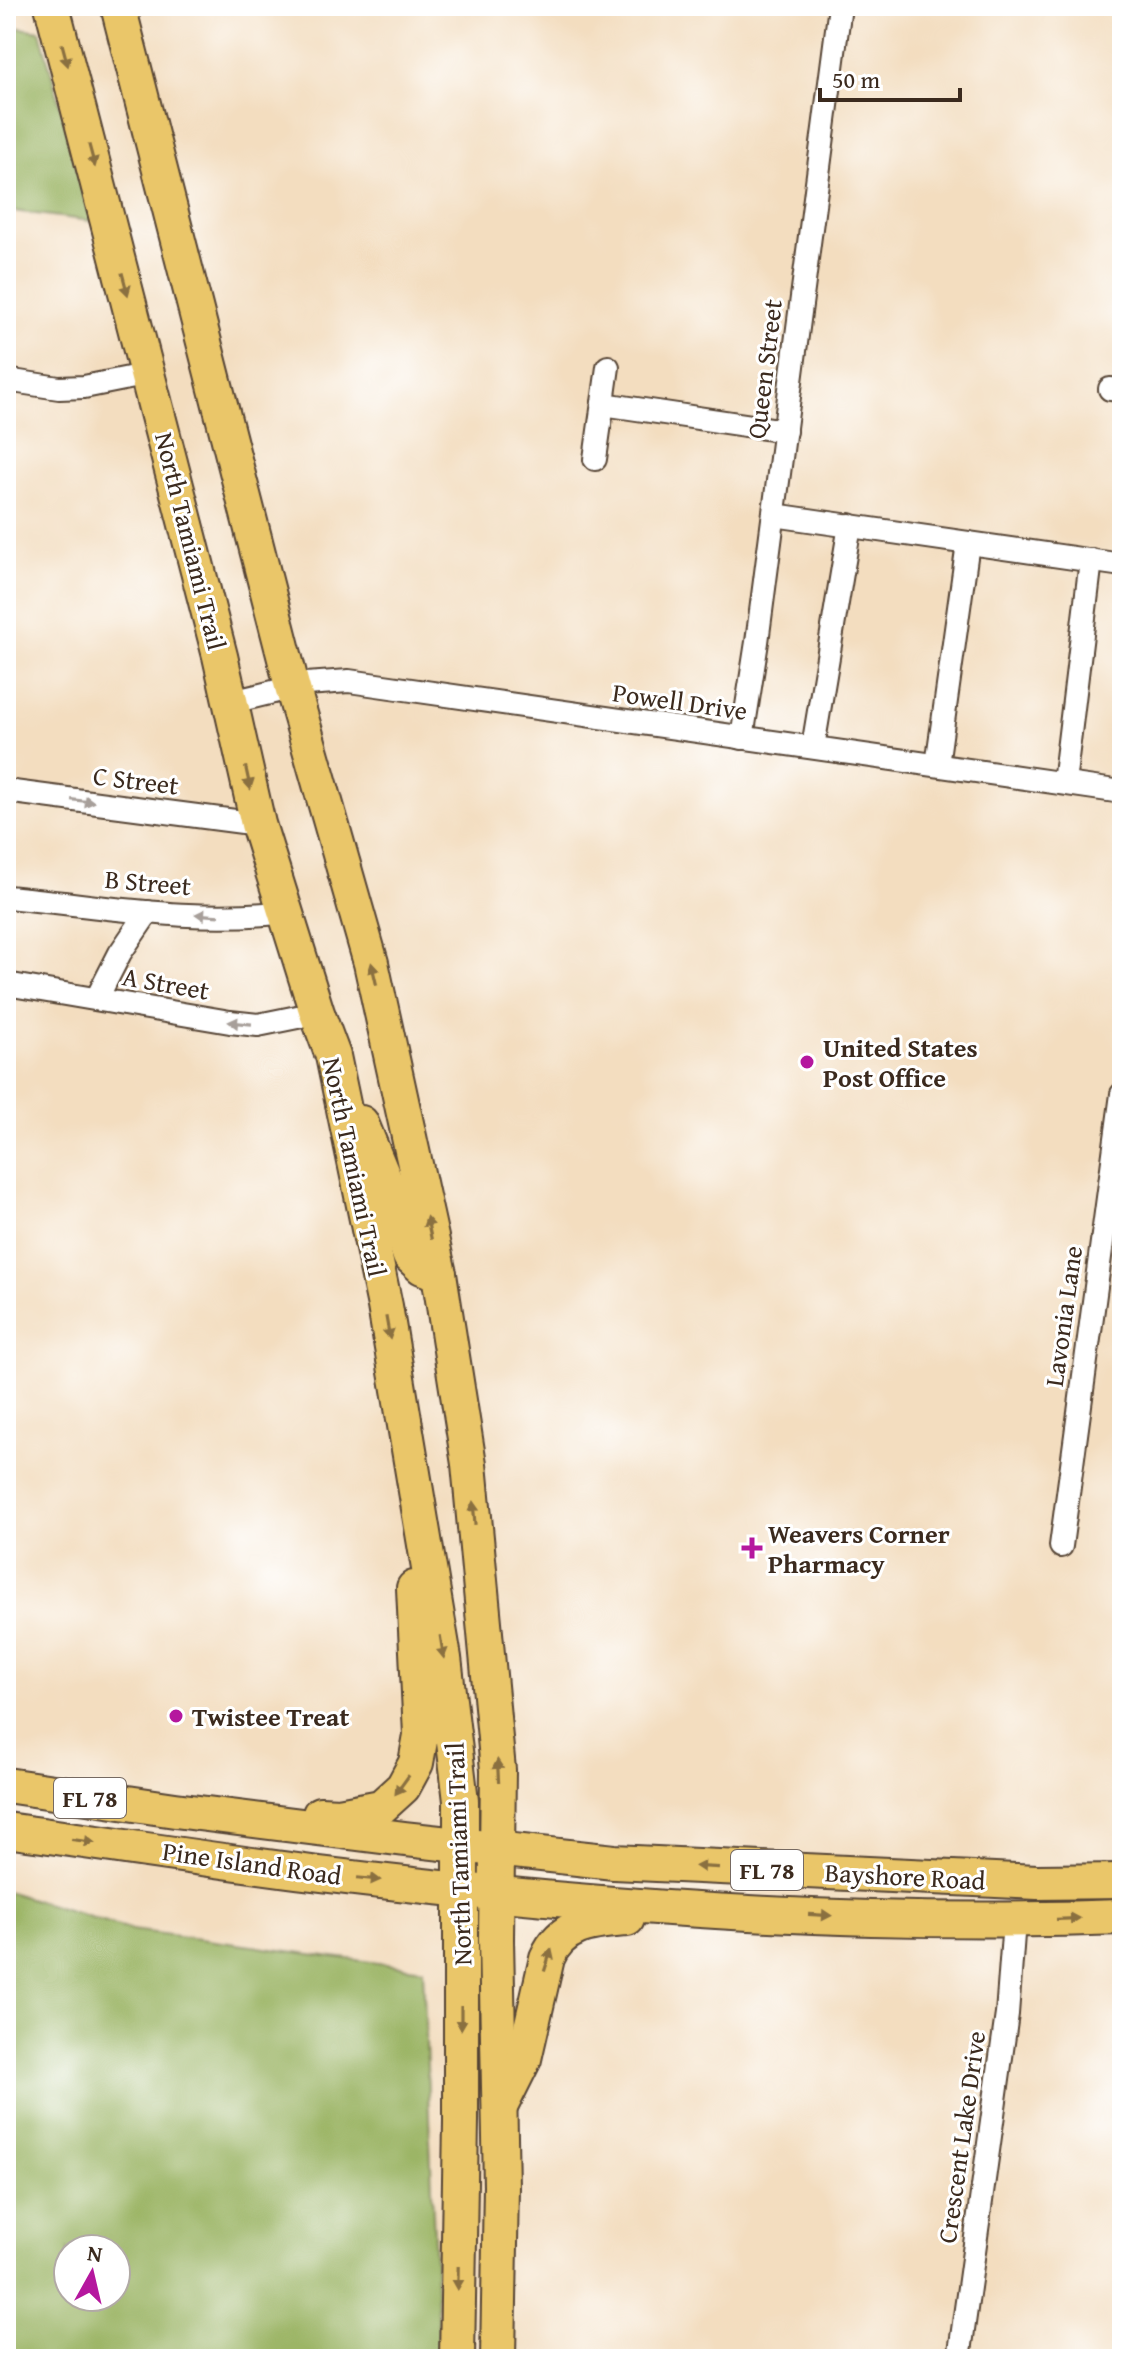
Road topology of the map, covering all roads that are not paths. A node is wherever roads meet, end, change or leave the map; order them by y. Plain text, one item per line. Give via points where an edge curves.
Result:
1 (52, 6) edge
2 (118, 6) edge
3 (840, 6) edge
4 (608, 367) dead end
5 (149, 374) junction
6 (6, 380) edge
7 (603, 404) junction
8 (785, 431) junction
9 (595, 459) dead end
10 (774, 515) junction
11 (850, 525) junction
12 (968, 543) junction
13 (1091, 560) junction
14 (1122, 565) edge
15 (292, 686) junction
16 (232, 702) junction
17 (742, 738) junction
18 (813, 747) junction
19 (937, 765) junction
20 (1064, 783) junction
21 (6, 791) edge
22 (1122, 792) edge
23 (258, 824) junction
24 (6, 897) edge
25 (148, 912) junction
26 (285, 912) junction
27 (6, 984) edge
28 (97, 998) junction
29 (317, 1013) junction
30 (333, 1056) junction
31 (1122, 1094) edge
32 (439, 1274) junction
33 (406, 1432) junction
34 (1061, 1546) dead end
35 (6, 1785) edge
36 (175, 1810) junction
37 (6, 1830) edge
38 (462, 1845) junction
39 (497, 1849) junction
40 (1122, 1881) edge
41 (461, 1890) junction
42 (498, 1893) junction
43 (742, 1911) junction
44 (1122, 1917) edge
45 (1014, 1921) junction
46 (498, 2113) junction
47 (457, 2359) edge
48 (498, 2359) edge
49 (959, 2359) edge

1 -> 5 main road, North Tamiami Trail
2 - 15 main road, North Tamiami Trail
3 - 8 street, Queen Street
4 - 7 street
5 - 6 street via 84,387
5 - 16 main road, North Tamiami Trail
7 - 8 street
7 - 9 street
8 - 10 street, Queen Street
10 - 11 street
10 - 17 street, Queen Street
11 - 12 street
11 - 18 street
12 - 13 street
12 - 19 street
13 - 14 street
13 - 20 street
15 - 16 street, Powell Drive
15 - 17 street, Powell Drive via 349,681
32 -> 15 main road, North Tamiami Trail via 371,963
16 -> 23 main road, North Tamiami Trail
17 - 18 street, Powell Drive
18 - 19 street, Powell Drive
19 - 20 street, Powell Drive
20 - 22 street, Powell Drive
21 -> 23 street, C Street
23 - 26 main road, North Tamiami Trail
24 - 25 street, B Street
26 -> 25 street, B Street via 226,917
25 - 28 street
26 - 29 main road, North Tamiami Trail
27 - 28 street, A Street
29 -> 28 street, A Street via 258,1025
29 - 30 main road, North Tamiami Trail
30 - 32 main road via 410,1256
30 -> 33 main road, North Tamiami Trail
31 - 34 street, Lavonia Lane
39 -> 32 main road, North Tamiami Trail via 498,1770 469,1464
33 -> 36 main road via 421,1735 416,1763 403,1787 381,1807 339,1815
33 -> 38 main road, North Tamiami Trail via 457,1746
35 - 36 main road, Pine Island Road / FL 78
36 - 38 main road, Pine Island Road / FL 78
37 -> 41 main road, Pine Island Road / FL 78
38 - 39 main road, Pine Island Road / FL 78
38 - 41 main road, North Tamiami Trail
40 -> 39 main road, Bayshore Road / FL 78 via 749,1869
39 - 42 main road, North Tamiami Trail
41 - 42 main road, Pine Island Road / FL 78
41 -> 47 main road, North Tamiami Trail
42 - 43 main road, Bayshore Road / FL 78
42 - 46 main road, North Tamiami Trail
43 -> 45 main road, Bayshore Road / FL 78
46 -> 43 main road via 524,2059 547,1958 564,1932 594,1922
45 -> 44 main road, Bayshore Road / FL 78
45 - 49 street, Crescent Lake Drive via 1007,2014
46 - 48 main road, North Tamiami Trail

